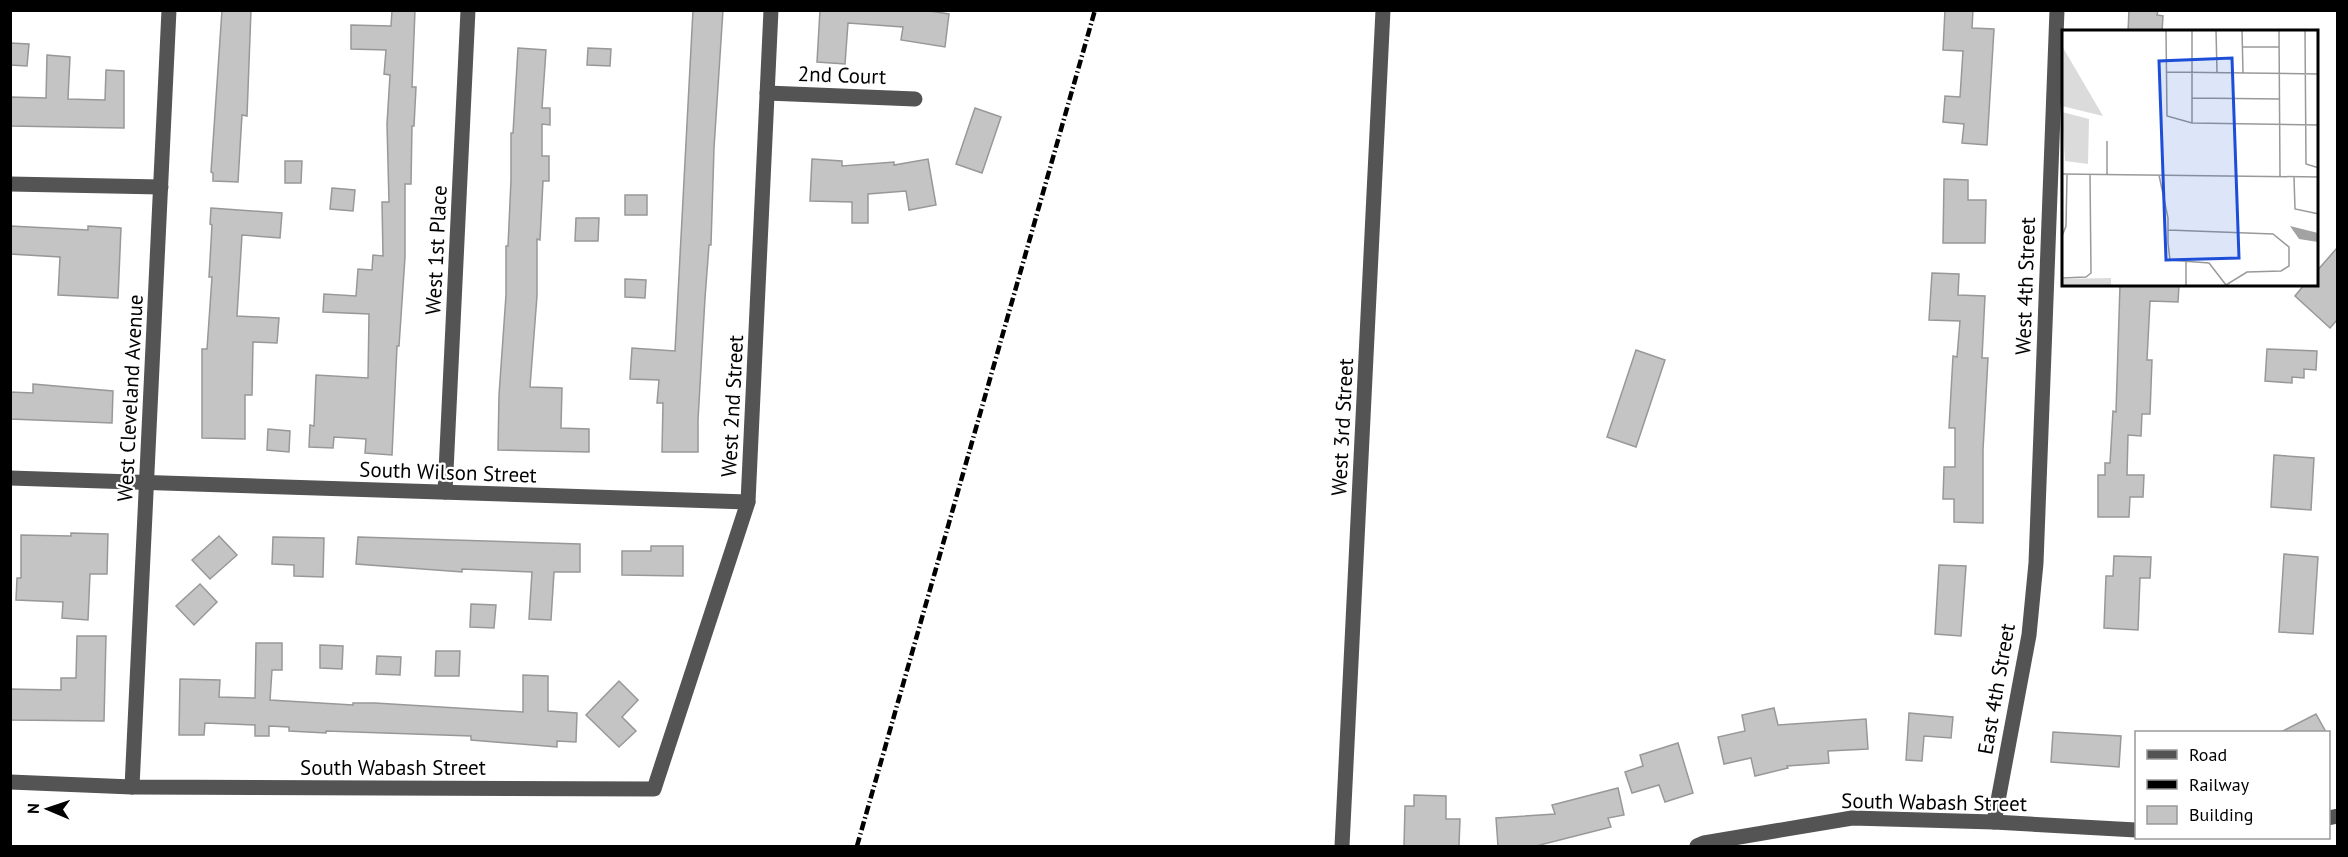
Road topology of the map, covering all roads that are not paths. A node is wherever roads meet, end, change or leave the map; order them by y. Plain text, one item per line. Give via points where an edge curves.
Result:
1 (169, 10) edge
2 (468, 10) edge
3 (771, 10) edge
4 (1383, 10) edge
5 (2057, 10) edge
6 (767, 93) junction
7 (915, 99) dead end
8 (10, 184) edge
9 (161, 187) junction
10 (10, 478) edge
11 (147, 483) junction
12 (445, 492) junction
13 (748, 502) junction
14 (2036, 563) joint
15 (10, 782) edge
16 (132, 787) junction
17 (654, 789) joint
18 (1994, 822) junction
19 (2135, 830) edge
20 (1342, 846) edge
21 (1697, 846) edge

1 - 9 street, West Cleveland Avenue
2 - 12 street, West 1st Place
3 - 6 street, West 2nd Street
4 - 20 street, West 3rd Street
5 - 14 street, West 4th Street
6 - 7 street, 2nd Court
6 - 13 street, West 2nd Street
8 - 9 street
9 - 11 street, West Cleveland Avenue
10 - 11 street, South Wilson Street
11 - 12 street, South Wilson Street
11 - 16 street, West Cleveland Avenue
12 - 13 street, South Wilson Street
13 - 17 street, West 2nd Street
14 - 18 street, East 4th Street via 2029,635
15 - 16 street, South Wabash Street
16 - 17 street, South Wabash Street
18 - 19 street, South Wabash Street
18 - 21 street, South Wabash Street via 1852,818

